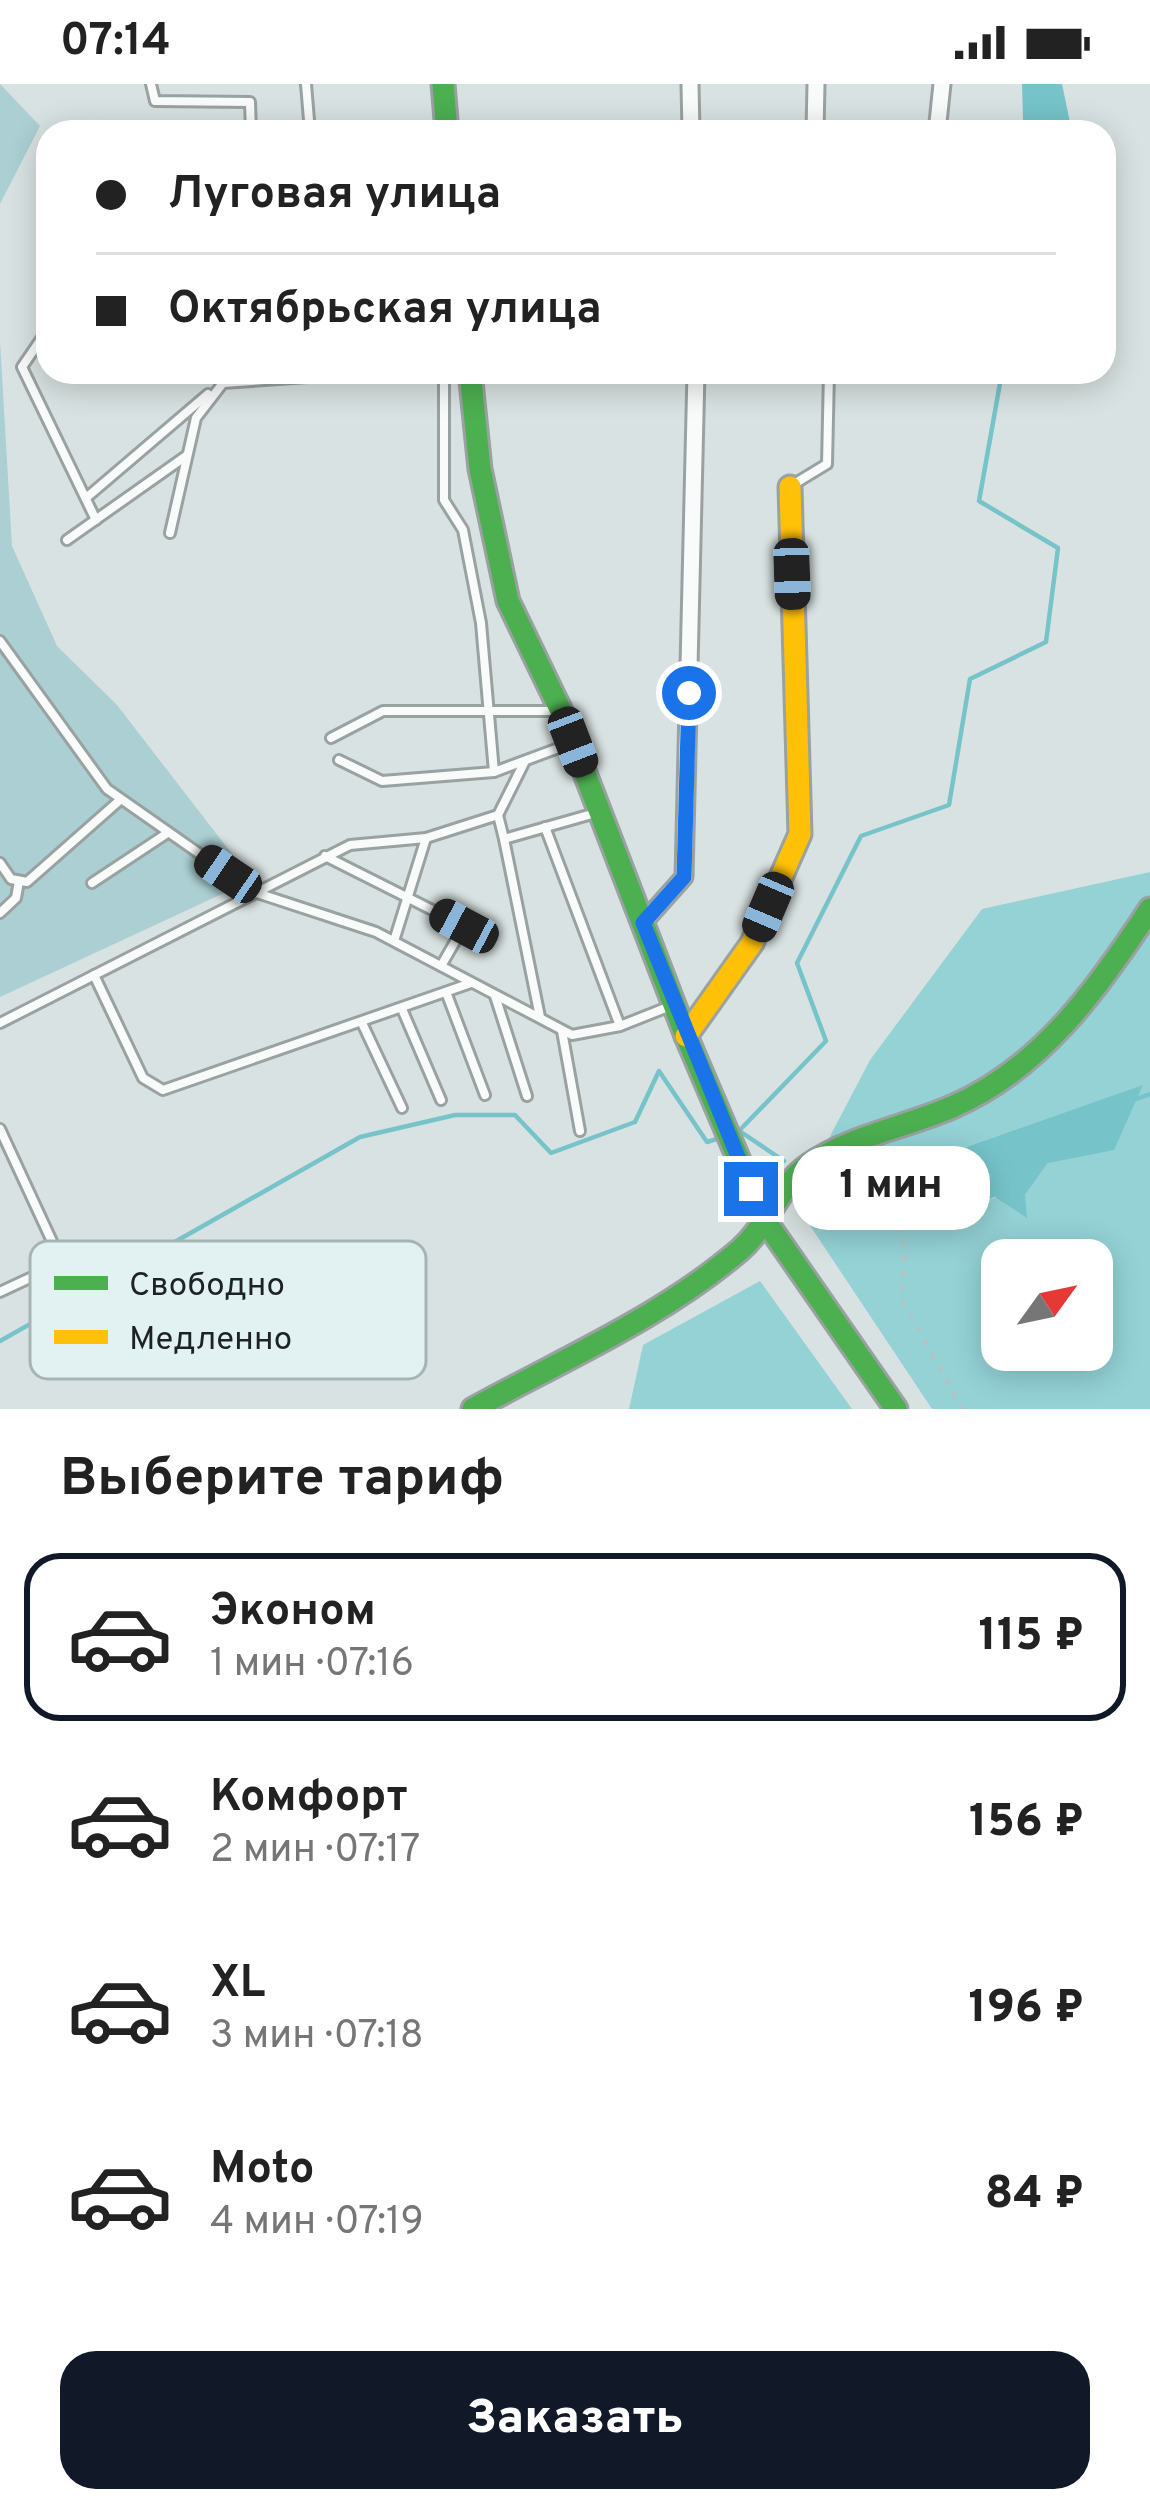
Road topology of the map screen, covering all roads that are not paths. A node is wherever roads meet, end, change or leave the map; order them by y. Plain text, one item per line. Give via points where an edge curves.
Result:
1 (152, 84) edge
2 (306, 84) edge
3 (443, 84) edge
4 (690, 84) edge
5 (816, 84) edge
6 (942, 84) edge
7 (251, 120) edge
8 (309, 120) edge
9 (447, 120) edge
10 (691, 120) edge
11 (815, 120) edge
12 (938, 120) edge
13 (36, 347) edge
14 (221, 384) edge
15 (222, 384) edge
16 (444, 384) edge
17 (471, 384) edge
18 (696, 384) edge
19 (829, 384) edge
20 (188, 456) junction
21 (790, 487) joint
22 (86, 498) junction
23 (96, 520) junction
24 (170, 533) dead end
25 (67, 540) dead end
26 (0, 641) edge
27 (561, 711) junction
28 (488, 714) junction
29 (331, 738) dead end
30 (573, 742) junction
31 (339, 760) dead end
32 (525, 760) junction
33 (494, 772) junction
34 (120, 800) junction
35 (600, 812) junction
36 (498, 815) junction
37 (545, 827) junction
38 (166, 834) junction
39 (426, 838) junction
40 (504, 839) junction
41 (325, 856) junction
42 (0, 863) edge
43 (19, 881) junction
44 (92, 883) dead end
45 (254, 892) junction
46 (408, 897) junction
47 (1150, 909) edge
48 (0, 913) edge
49 (643, 923) junction
50 (394, 941) junction
51 (441, 966) junction
52 (94, 975) junction
53 (472, 982) junction
54 (446, 992) junction
55 (495, 994) junction
56 (675, 1005) junction
57 (402, 1009) junction
58 (540, 1018) junction
59 (0, 1023) edge
60 (362, 1023) junction
61 (620, 1026) junction
62 (562, 1030) junction
63 (686, 1036) junction
64 (485, 1096) dead end
65 (527, 1096) dead end
66 (441, 1100) dead end
67 (402, 1108) dead end
68 (0, 1129) edge
69 (580, 1131) dead end
70 (764, 1220) junction
71 (52, 1241) edge
72 (30, 1278) edge
73 (0, 1292) edge
74 (473, 1409) edge
75 (896, 1409) edge

1 - 7 lane via 155,101 250,102
2 - 8 lane
3 - 9 street
4 - 10 street
5 - 11 street
6 - 12 street
13 - 22 lane via 22,368
14 - 22 lane
15 - 20 lane via 196,418
16 - 28 lane via 445,500 463,530 482,623
17 - 27 street via 508,601
18 - 49 street via 684,877
19 - 21 lane via 826,464
20 - 23 lane
20 - 24 lane
21 - 63 street via 800,834 752,943
22 - 23 lane
23 - 25 lane
26 - 34 lane
27 - 28 lane
27 - 30 street
28 - 29 lane via 383,711
28 - 33 lane
30 - 32 lane
30 - 35 street
31 - 33 lane via 382,781
32 - 33 lane
32 - 36 lane
34 - 38 lane
34 - 43 lane
35 - 37 lane
35 - 49 street
36 - 39 lane
36 - 40 lane
37 - 40 lane
37 - 61 lane
38 - 44 lane
38 - 45 lane
39 - 41 lane via 350,845
39 - 46 lane
40 - 58 lane
41 - 45 lane
41 - 46 lane
42 - 43 lane
43 - 48 lane via 16,898
45 - 50 lane
45 - 52 lane
46 - 50 lane
46 - 51 lane via 464,926
47 - 70 street via 1104,980 980,1094 809,1166 780,1187
49 - 56 street
50 - 51 lane
51 - 53 lane
52 - 59 lane
52 - 60 lane via 143,1078 163,1090
53 - 54 lane
53 - 55 lane
54 - 57 lane
54 - 64 lane
55 - 58 lane
55 - 65 lane
56 - 61 lane
56 - 63 street
57 - 60 lane
57 - 66 lane
58 - 62 lane
60 - 67 lane
61 - 62 lane
62 - 69 lane
63 - 70 street
68 - 71 lane
70 - 74 street via 745,1246 702,1277
70 - 75 street
72 - 73 lane

